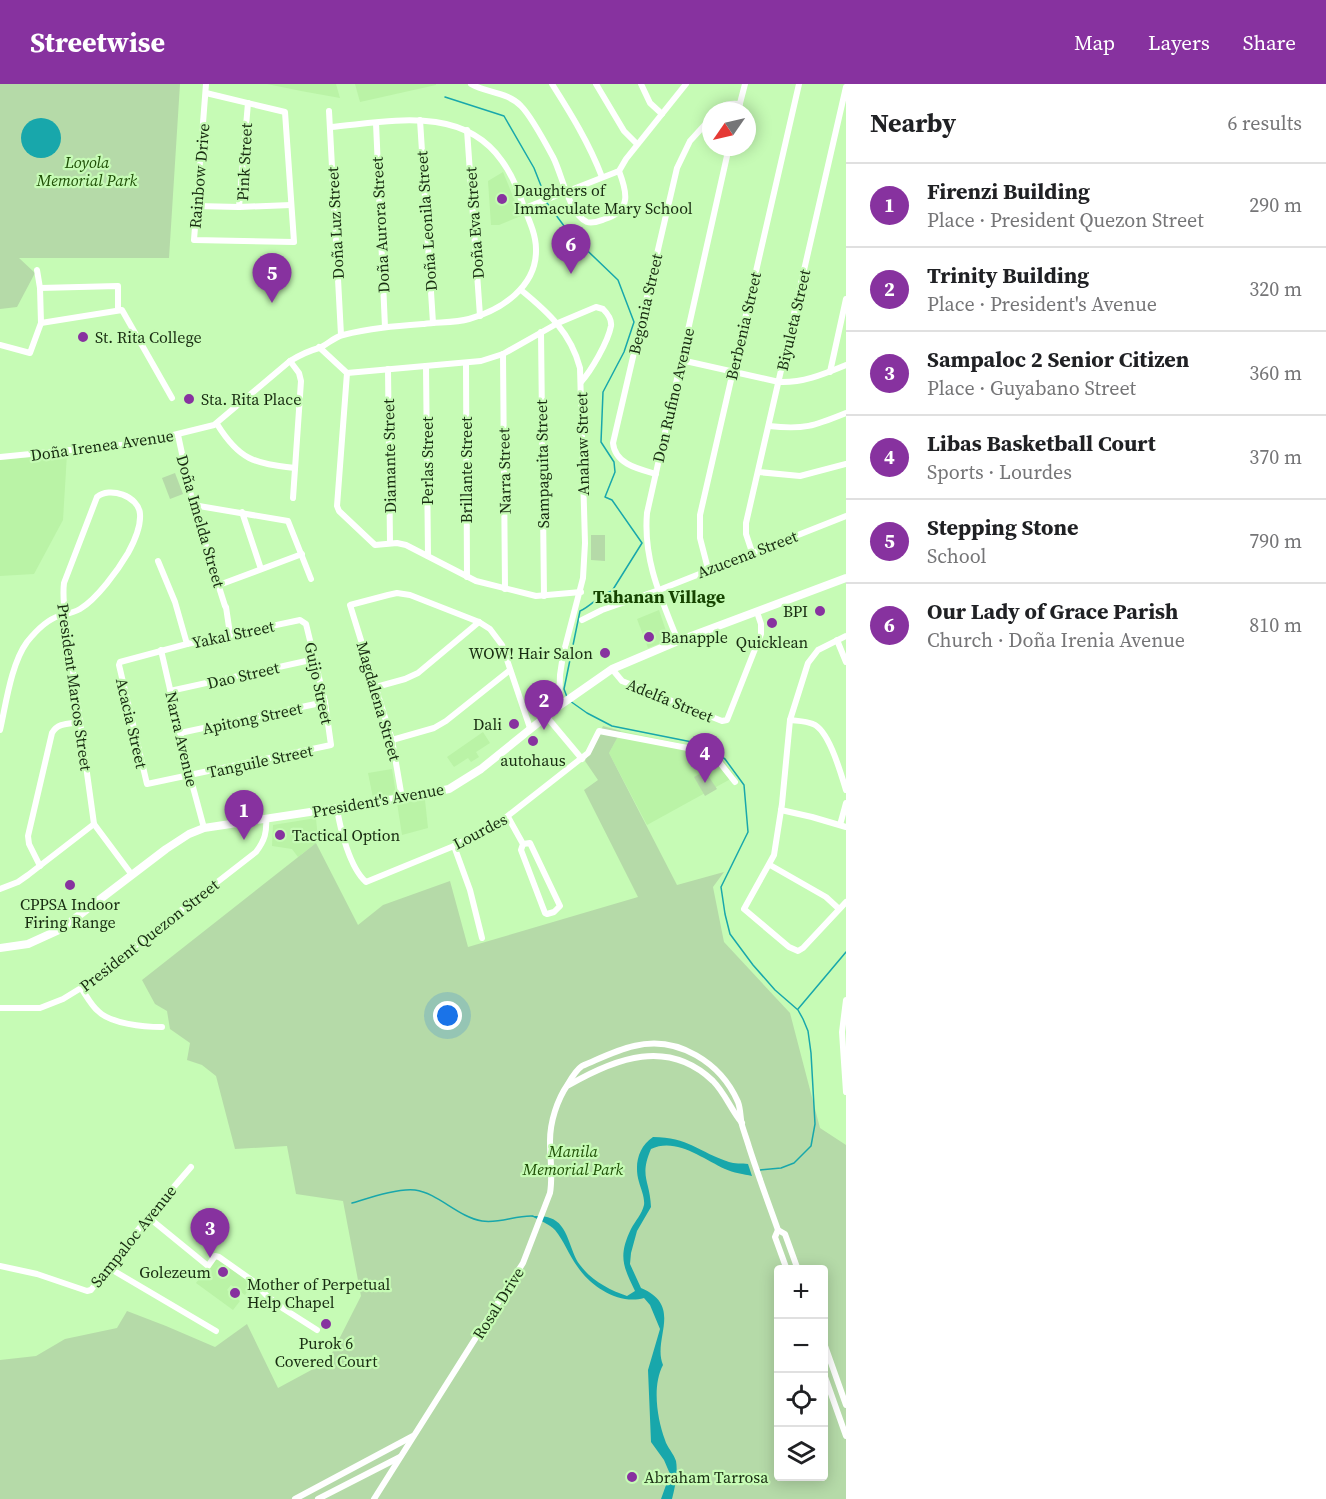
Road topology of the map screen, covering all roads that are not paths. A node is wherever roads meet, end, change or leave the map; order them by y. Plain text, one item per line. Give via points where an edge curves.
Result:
1 (206, 84) edge
2 (471, 84) edge
3 (552, 84) edge
4 (596, 84) edge
5 (640, 84) edge
6 (686, 84) edge
7 (745, 84) edge
8 (799, 84) edge
9 (846, 87) edge
10 (206, 93) junction
11 (740, 102) edge
12 (248, 103) junction
13 (329, 111) dead end
14 (662, 114) junction
15 (420, 120) junction
16 (376, 123) junction
17 (330, 127) junction
18 (702, 128) edge
19 (467, 130) junction
20 (638, 144) junction
21 (727, 156) edge
22 (619, 171) junction
23 (602, 177) junction
24 (567, 192) junction
25 (291, 205) junction
26 (197, 206) junction
27 (239, 207) junction
28 (525, 208) junction
29 (37, 270) dead end
30 (40, 288) junction
31 (521, 290) junction
32 (846, 299) edge
33 (120, 310) junction
34 (480, 316) junction
35 (41, 323) junction
36 (433, 323) junction
37 (558, 323) junction
38 (385, 327) junction
39 (541, 332) junction
40 (341, 335) junction
41 (0, 345) edge
42 (319, 347) junction
43 (503, 354) junction
44 (681, 360) junction
45 (290, 361) junction
46 (466, 363) junction
47 (846, 365) edge
48 (426, 366) junction
49 (388, 369) junction
50 (733, 372) junction
51 (830, 372) junction
52 (347, 373) junction
53 (581, 382) junction
54 (779, 382) junction
55 (172, 398) dead end
56 (846, 413) edge
57 (216, 424) junction
58 (769, 426) junction
59 (178, 435) junction
60 (0, 457) edge
61 (846, 464) edge
62 (295, 468) junction
63 (758, 472) junction
64 (656, 474) junction
65 (293, 498) dead end
66 (193, 505) junction
67 (242, 512) junction
68 (846, 516) edge
69 (390, 543) junction
70 (752, 552) junction
71 (302, 554) junction
72 (428, 556) junction
73 (158, 561) dead end
74 (261, 569) junction
75 (708, 569) junction
76 (467, 577) junction
77 (846, 578) edge
78 (311, 579) dead end
79 (219, 585) junction
80 (505, 589) junction
81 (658, 590) junction
82 (581, 592) junction
83 (544, 596) junction
84 (757, 612) junction
85 (65, 615) junction
86 (582, 620) dead end
87 (304, 621) joint
88 (479, 622) junction
89 (230, 634) junction
90 (846, 636) edge
91 (678, 640) junction
92 (837, 640) junction
93 (187, 644) junction
94 (161, 650) junction
95 (315, 659) junction
96 (846, 662) edge
97 (612, 669) junction
98 (510, 670) junction
99 (376, 687) junction
100 (170, 692) junction
101 (325, 702) junction
102 (562, 703) junction
103 (546, 716) junction
104 (790, 720) junction
105 (81, 722) junction
106 (530, 728) junction
107 (0, 730) edge
108 (180, 733) junction
109 (392, 740) junction
110 (331, 745) joint
111 (582, 759) junction
112 (190, 776) junction
113 (735, 782) dead end
114 (846, 790) edge
115 (402, 798) junction
116 (846, 803) edge
117 (337, 808) junction
118 (781, 810) junction
119 (508, 817) junction
120 (266, 818) junction
121 (94, 824) junction
122 (843, 826) edge
123 (204, 828) junction
124 (523, 844) junction
125 (454, 846) junction
126 (770, 865) junction
127 (40, 866) junction
128 (132, 875) junction
129 (0, 889) edge
130 (846, 902) edge
131 (838, 908) junction
132 (482, 938) dead end
133 (0, 948) edge
134 (81, 988) junction
135 (846, 1000) edge
136 (0, 1008) edge
137 (162, 1027) dead end
138 (845, 1051) edge
139 (576, 1077) junction
140 (846, 1092) edge
141 (742, 1123) junction
142 (191, 1167) dead end
143 (148, 1217) junction
144 (778, 1230) junction
145 (786, 1265) edge
146 (797, 1265) edge
147 (0, 1266) edge
148 (109, 1268) junction
149 (317, 1330) dead end
150 (216, 1331) dead end
151 (828, 1354) edge
152 (828, 1385) edge
153 (846, 1405) edge
154 (413, 1436) junction
155 (846, 1436) edge
156 (402, 1456) junction
157 (295, 1499) edge
158 (318, 1499) edge
159 (374, 1499) edge

1 - 10 street, Rainbow Drive
2 - 24 street via 522,107 554,158
3 - 23 street via 592,151
4 - 20 street via 624,131
5 - 14 street via 650,103
6 - 14 street
7 - 11 street
8 - 50 street, Berbenia Street
9 - 54 street, Biyuleta Street
10 - 12 street
10 - 26 street, Rainbow Drive
12 - 25 street via 285,112
12 - 27 street, Pink Street
13 - 17 street, Doña Luz Street
14 - 20 street
15 - 16 street
15 - 19 street
15 - 36 street, Doña Leonila Street
16 - 17 street
16 - 38 street, Doña Aurora Street
17 - 40 street, Doña Luz Street
18 - 64 street, Begonia Street via 690,141 677,168 613,443 616,455 624,462
19 - 28 street via 501,159
19 - 34 street, Doña Eva Street
20 - 22 street
21 - 44 street, Don Rufino Avenue
22 - 23 street
22 - 24 street via 626,196 613,216 587,222
23 - 24 street
24 - 28 street
25 - 26 street, Rainbow Drive via 294,242 194,240
25 - 27 street, Pink Street
26 - 27 street
28 - 31 street via 537,247 533,269
29 - 30 street
30 - 33 street via 118,286
30 - 35 street
31 - 34 street, Doña Irenea Avenue
31 - 37 street, Anahaw Street
32 - 51 street
33 - 35 street
33 - 55 street
34 - 36 street, Doña Irenea Avenue
35 - 41 street via 30,353
36 - 38 street, Doña Irenea Avenue
37 - 39 street
37 - 53 street, Anahaw Street via 577,355
37 - 53 street via 596,308 610,317 611,326
38 - 40 street, Doña Irenea Avenue
39 - 43 street
39 - 83 street, Sampaguita Street
40 - 42 street, Doña Irenea Avenue
42 - 45 street, Doña Irenea Avenue
42 - 52 street
43 - 46 street
43 - 80 street, Narra Street
44 - 50 street
44 - 64 street, Don Rufino Avenue
45 - 57 street, Doña Irenea Avenue
45 - 62 street via 301,381
46 - 48 street
46 - 76 street, Brillante Street
47 - 51 street
48 - 49 street
48 - 72 street, Perlas Street
49 - 52 street
49 - 69 street, Diamante Street
50 - 54 street
50 - 75 street, Berbenia Street via 700,515 700,538
51 - 54 street via 806,380
52 - 69 street via 337,506 375,545
53 - 82 street, Anahaw Street via 585,543
54 - 58 street, Biyuleta Street
56 - 58 street via 808,427
57 - 59 street, Doña Irenea Avenue
57 - 62 street via 228,443 253,461
58 - 63 street, Biyuleta Street
59 - 60 street, Doña Irenea Avenue via 141,443
59 - 66 street, Doña Imelda Street
61 - 63 street via 800,476
62 - 65 street
63 - 70 street, Biyuleta Street via 746,523
64 - 81 street, Don Rufino Avenue via 645,533
66 - 67 street
66 - 79 street, Doña Imelda Street
67 - 71 street via 288,521
67 - 74 street
68 - 70 street, Azucena Street
69 - 72 street via 406,545
70 - 75 street, Azucena Street
71 - 74 street
71 - 78 street
72 - 76 street
73 - 93 street
74 - 79 street
75 - 81 street, Azucena Street
76 - 80 street
77 - 84 street, President's Avenue
79 - 89 street, Doña Imelda Street
80 - 83 street
81 - 86 street, Azucena Street
81 - 91 street, Don Rufino Avenue
82 - 83 street
82 - 102 street, Anahaw Street via 563,655
84 - 91 street, President's Avenue
84 - 97 street, Adelfa Street via 761,634 727,720 622,681
85 - 85 street, President Marcos Street via 64,583 95,502 101,494 112,491 132,500 141,513 127,555 87,604
85 - 105 street, President Marcos Street
85 - 107 street via 41,627 25,645
87 - 89 street, Yakal Street
87 - 95 street, Guijo Street
88 - 98 street via 498,638
88 - 99 street via 418,673
88 - 99 street, Magdalena Street via 397,593 350,605
89 - 93 street, Yakal Street
90 - 92 street
91 - 97 street, President's Avenue
92 - 96 street
92 - 104 street via 812,656
93 - 94 street, Yakal Street
94 - 100 street, Narra Avenue
94 - 112 street, Acacia Street via 120,662 124,688 147,784
95 - 100 street, Dao Street
95 - 101 street, Guijo Street
97 - 102 street, President's Avenue
98 - 106 street
98 - 109 street via 446,721
99 - 109 street, Magdalena Street
100 - 108 street, Narra Avenue
101 - 108 street, Apitong Street
101 - 110 street, Guijo Street
102 - 103 street, President's Avenue
103 - 106 street, President's Avenue
103 - 111 street
104 - 114 street via 815,724 821,729
104 - 118 street
105 - 121 street, President Marcos Street
105 - 127 street via 61,725 52,733 28,836
106 - 115 street, President's Avenue via 482,769 449,789
108 - 112 street, Narra Avenue
109 - 115 street, Magdalena Street
110 - 112 street, Tanguile Street
111 - 113 street, Lourdes via 599,731 615,733 704,752 720,763
111 - 119 street, Lourdes
112 - 123 street, Narra Avenue
115 - 117 street, President's Avenue
116 - 122 street
117 - 120 street, President's Avenue
117 - 125 street, Lourdes via 359,876 366,882
118 - 122 street
118 - 126 street
119 - 124 street
119 - 125 street, Lourdes
120 - 123 street, President's Avenue
120 - 134 street, President Quezon Street via 264,842 256,852
121 - 127 street
121 - 128 street, President Marcos Street
123 - 128 street, President's Avenue via 177,841
124 - 124 street via 521,850 545,913 554,912 560,906 530,843
125 - 132 street
126 - 131 street
126 - 131 street via 744,909 789,947 798,951 802,948
127 - 129 street
128 - 133 street, President's Avenue via 61,929 27,944
130 - 131 street
134 - 136 street, President Quezon Street via 40,1008
134 - 137 street via 98,1012 111,1019
135 - 138 street via 842,1032
138 - 140 street
139 - 141 street via 638,1057 665,1056 685,1061 723,1094
139 - 141 street via 582,1066 634,1046 666,1044 709,1063 729,1085 740,1106
139 - 154 street, Rosal Drive via 566,1087 552,1120 551,1184 523,1263
141 - 144 street
142 - 143 street, Sampaloc Avenue
143 - 148 street, Sampaloc Avenue
143 - 149 street via 208,1266 215,1256 219,1257 278,1305
144 - 145 street via 776,1237
144 - 146 street via 785,1234
147 - 148 street, Sampaloc Avenue via 87,1291
148 - 150 street
151 - 153 street
152 - 155 street
154 - 156 street, Rosal Drive
154 - 157 street
156 - 158 street
156 - 159 street, Rosal Drive

